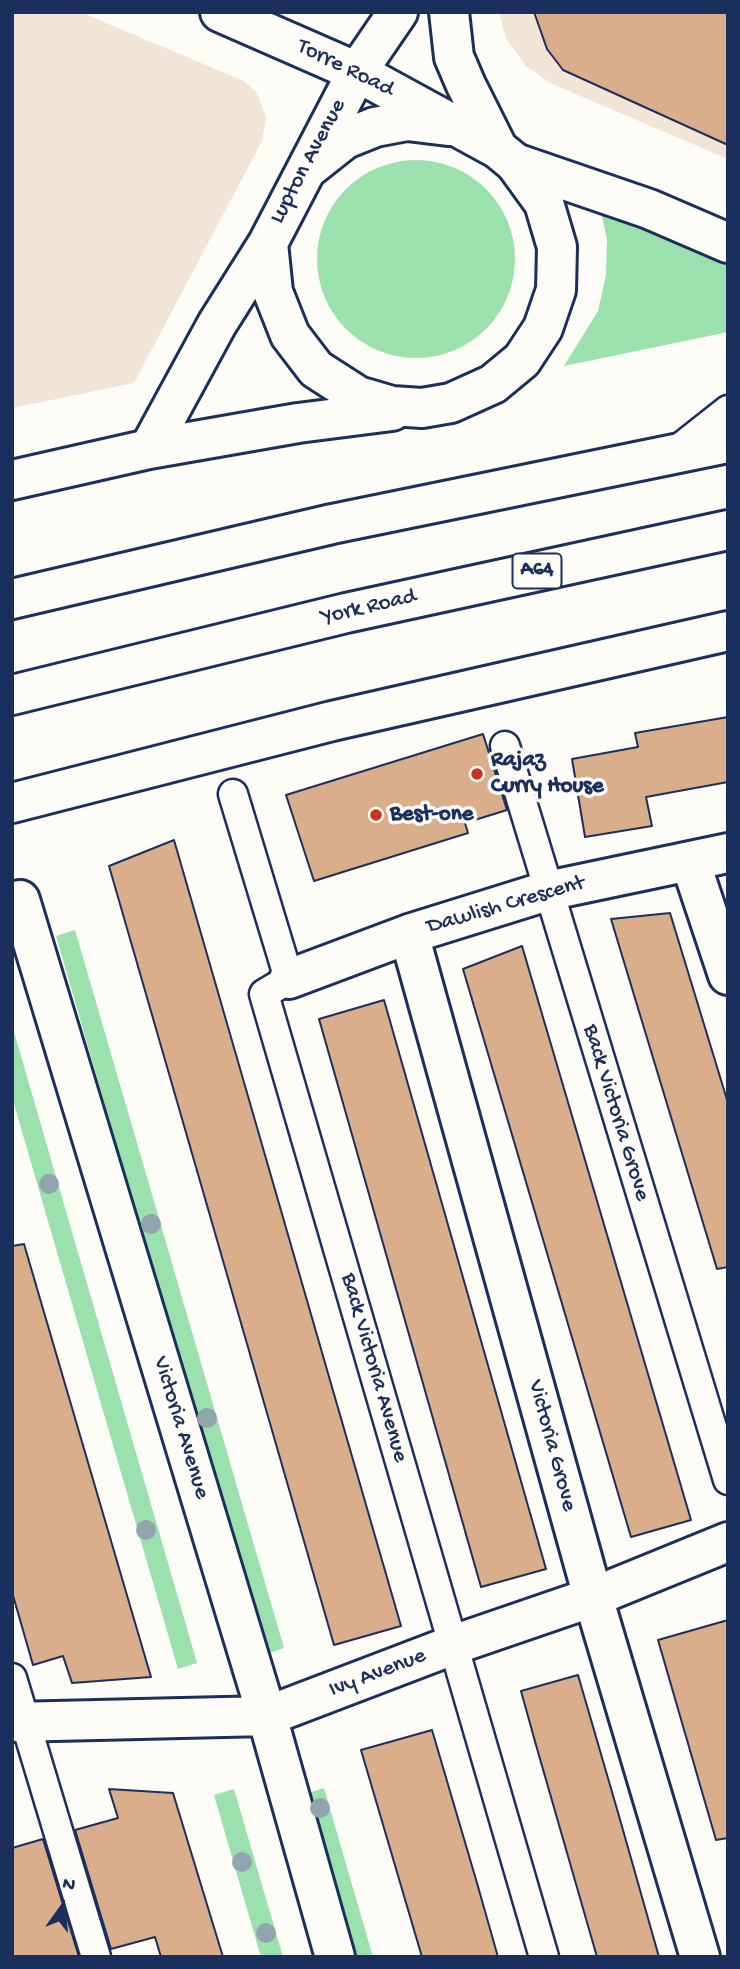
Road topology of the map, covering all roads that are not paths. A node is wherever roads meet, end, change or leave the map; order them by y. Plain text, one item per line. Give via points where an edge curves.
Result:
1 (220, 12) edge
2 (398, 12) edge
3 (449, 12) edge
4 (358, 72) junction
5 (494, 148) junction
6 (298, 181) junction
7 (268, 243) junction
8 (728, 243) edge
9 (422, 408) junction
10 (728, 410) edge
11 (728, 443) edge
12 (149, 449) junction
13 (668, 458) junction
14 (12, 480) edge
15 (728, 530) edge
16 (12, 599) edge
17 (728, 631) edge
18 (12, 695) edge
19 (505, 746) dead end
20 (233, 794) dead end
21 (12, 803) edge
22 (728, 853) edge
23 (690, 861) junction
24 (547, 891) junction
25 (20, 900) dead end
26 (409, 934) junction
27 (728, 975) edge
28 (289, 979) junction
29 (728, 1480) edge
30 (728, 1542) edge
31 (593, 1597) junction
32 (453, 1645) junction
33 (12, 1678) edge
34 (267, 1716) junction
35 (18, 1721) edge
36 (96, 1957) edge
37 (335, 1957) edge
38 (544, 1957) edge
39 (700, 1957) edge

1 - 4 main road, Torre Road
2 - 4 main road, Lupton Avenue
3 - 5 main road, Lupton Avenue via 454,57
4 - 5 main road, Torre Road
4 - 6 main road, Lupton Avenue
5 - 6 main road, Torre Road via 438,123 407,121 345,139
5 - 8 main road
5 - 9 main road, Lupton Avenue via 544,203 557,247 556,290 543,328 522,360 493,384 458,401
6 - 7 main road, Lupton Avenue
7 - 9 main road, Lupton Avenue via 273,292 280,311 290,335 316,369 358,396
7 - 12 main road, Lupton Avenue via 217,324
9 - 12 main road via 298,423
10 - 13 lane
11 - 13 main road
12 - 14 main road
13 - 16 main road via 332,524
15 - 18 main road, York Road / A64 via 346,613
17 - 21 main road via 332,721
19 - 24 lane, Back Victoria Grove
20 - 28 lane
22 - 23 main road, Dawlish Crescent
23 - 24 main road, Dawlish Crescent
23 - 27 main road
24 - 26 main road, Dawlish Crescent
24 - 29 lane, Back Victoria Grove
25 - 34 main road, Victoria Avenue
26 - 28 main road, Dawlish Crescent
26 - 31 main road, Victoria Grove
28 - 32 lane, Back Victoria Avenue via 264,994
30 - 31 main road, Ivy Avenue
31 - 32 main road, Ivy Avenue
31 - 39 main road, Victoria Grove
32 - 34 main road, Ivy Avenue
32 - 38 lane, Back Victoria Avenue
33 - 35 lane
34 - 35 main road, Ivy Avenue
34 - 37 main road, Victoria Avenue
35 - 36 lane

